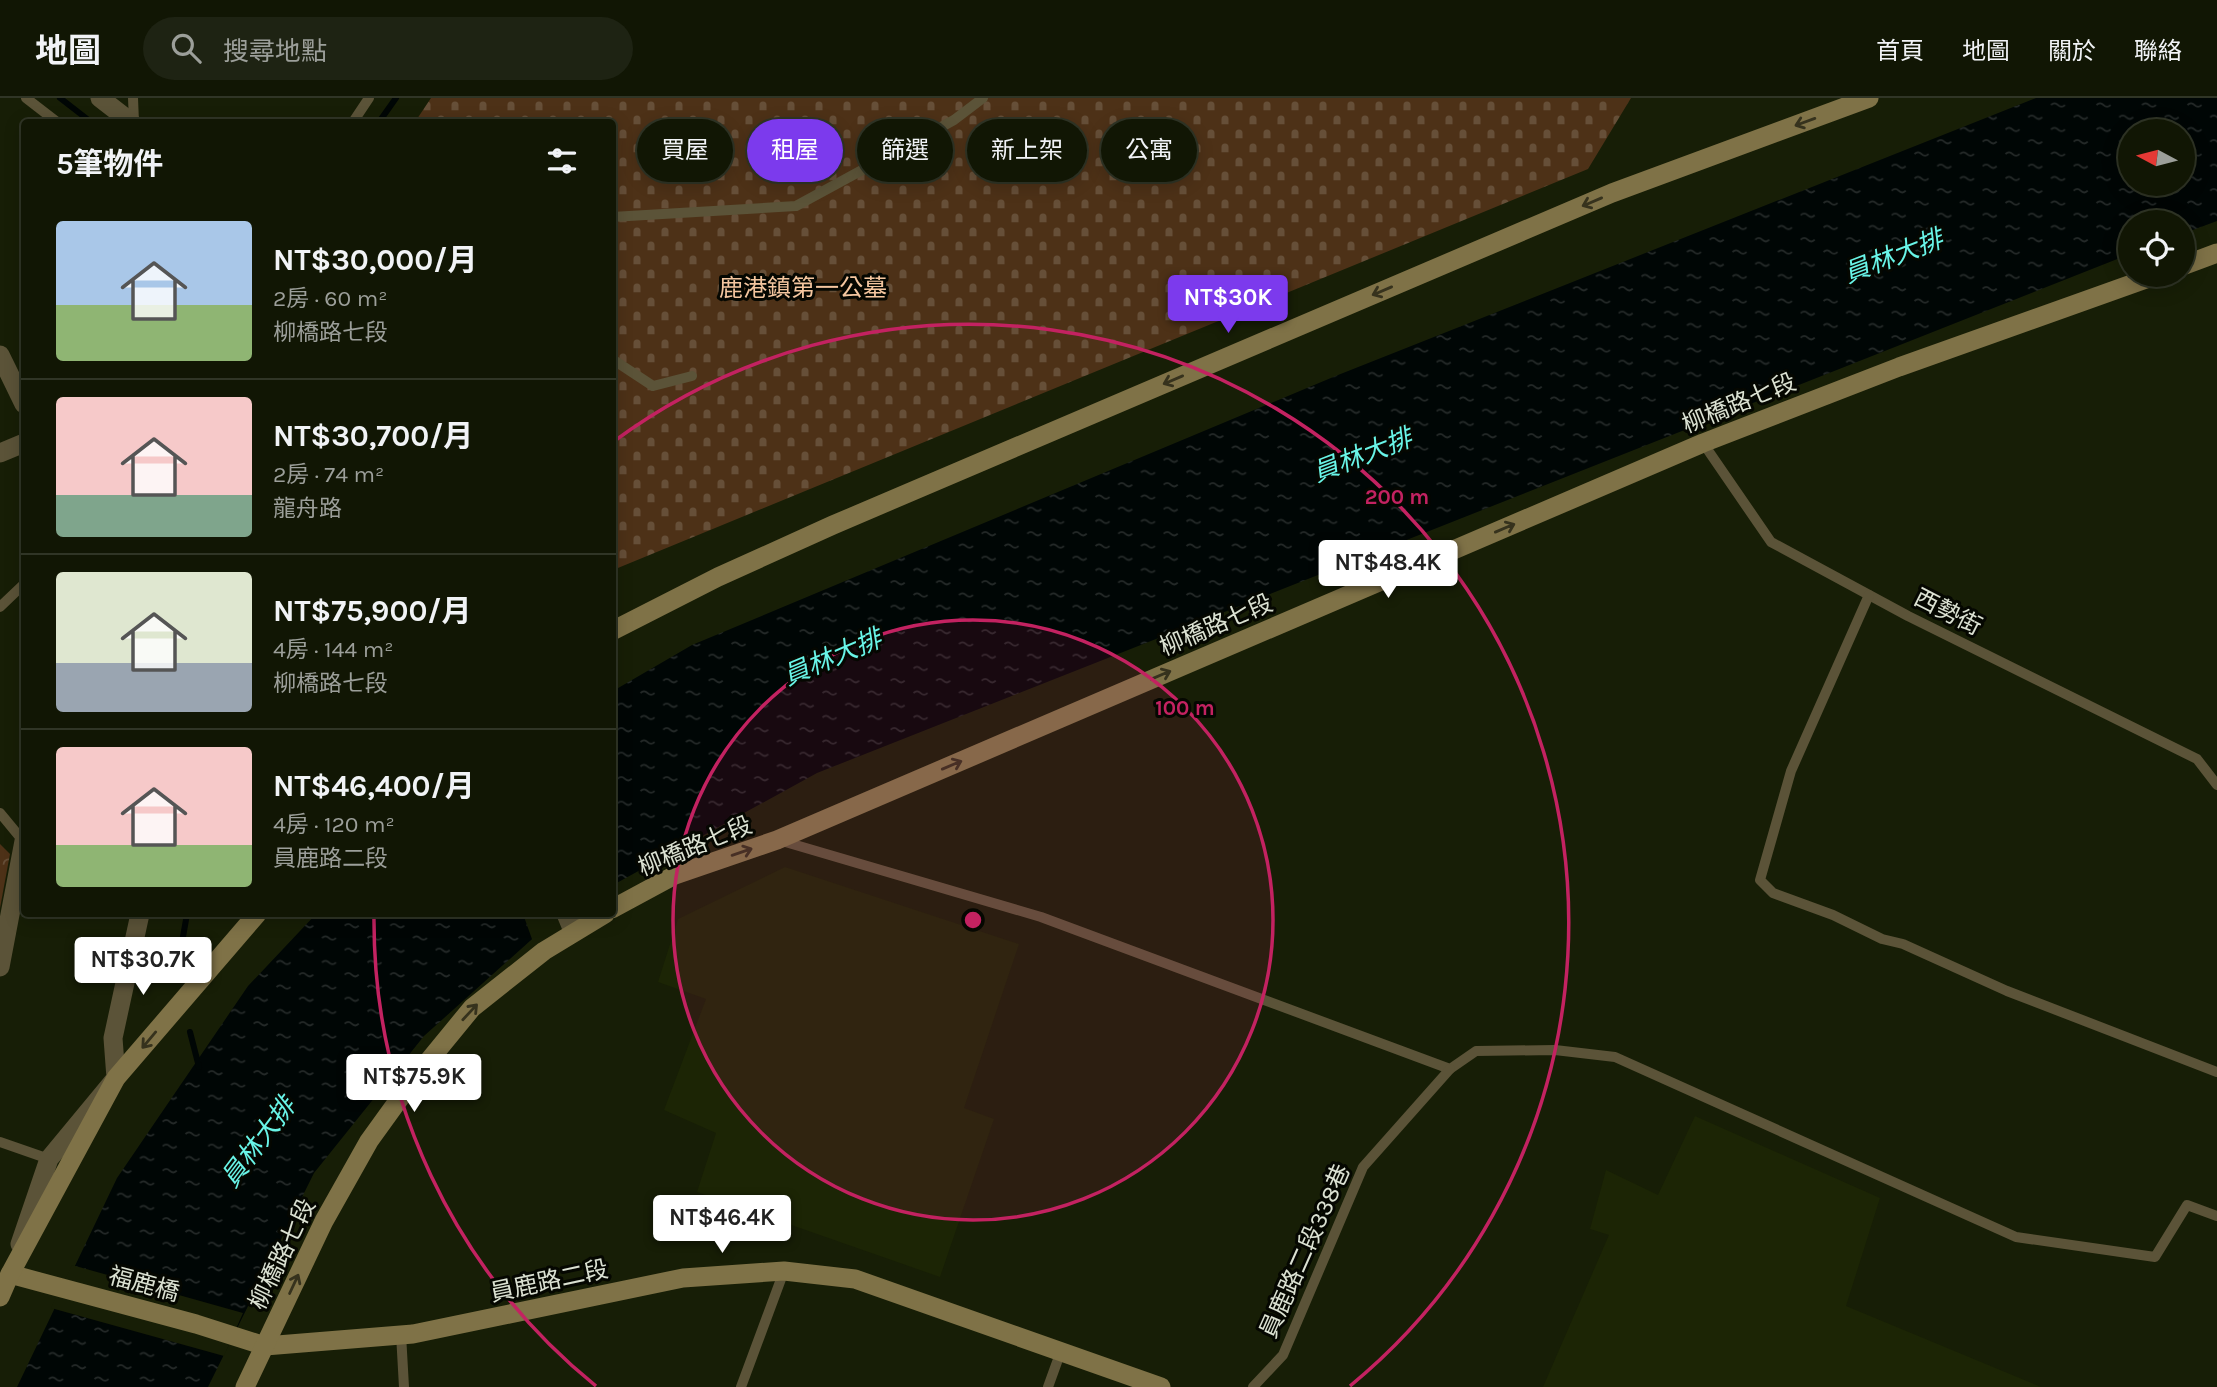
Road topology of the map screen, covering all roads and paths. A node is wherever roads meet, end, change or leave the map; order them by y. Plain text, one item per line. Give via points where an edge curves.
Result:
1 (26, 98) edge
2 (100, 98) edge
3 (133, 98) edge
4 (369, 98) edge
5 (983, 98) edge
6 (1869, 98) edge
7 (53, 119) edge
8 (129, 119) edge
9 (133, 119) edge
10 (355, 119) edge
11 (616, 217) edge
12 (2217, 253) edge
13 (2195, 261) edge
14 (2123, 287) edge
15 (0, 355) edge
16 (616, 362) edge
17 (692, 376) dead end
18 (21, 398) edge
19 (1703, 443) junction
20 (21, 444) edge
21 (0, 453) edge
22 (21, 587) edge
23 (1869, 595) junction
24 (0, 607) edge
25 (616, 629) edge
26 (2217, 765) edge
27 (2214, 780) edge
28 (0, 813) edge
29 (21, 838) edge
30 (777, 840) junction
31 (21, 858) edge
32 (616, 907) edge
33 (139, 917) edge
34 (254, 917) edge
35 (587, 917) edge
36 (569, 920) edge
37 (0, 967) edge
38 (1450, 1069) junction
39 (2217, 1072) edge
40 (116, 1078) junction
41 (0, 1142) edge
42 (49, 1159) junction
43 (2217, 1216) edge
44 (784, 1270) junction
45 (10, 1274) junction
46 (0, 1297) edge
47 (401, 1334) junction
48 (265, 1346) junction
49 (1061, 1351) junction
50 (245, 1387) edge
51 (254, 1387) edge
52 (404, 1387) edge
53 (741, 1387) edge
54 (1048, 1387) edge
55 (1161, 1387) edge
56 (1253, 1387) edge

1 - 7 lane
2 - 8 street
3 - 9 lane
4 - 10 lane
5 - 11 lane via 954,120 796,206
6 -> 25 main road via 1612,193 832,525
12 - 13 main road
14 - 19 main road, 柳橋路七段 via 1899,366
15 - 18 street
16 - 17 lane via 653,386
19 - 23 lane, 西勢街 via 1771,542
30 -> 19 main road, 柳橋路七段
20 - 21 street
22 - 24 lane
23 - 27 lane, 西勢街 via 2197,759
23 - 39 lane via 1791,772 1760,880 1773,893 1882,939
26 - 27 lane, 西勢街
28 - 29 lane
32 -> 30 main road, 柳橋路七段 via 675,875
30 - 38 lane via 1041,917
31 - 37 street
33 - 40 street via 113,1038
34 -> 40 main road
35 - 36 main road, 柳橋路七段
48 -> 36 main road, 柳橋路七段 via 324,1221 369,1141 472,1008 544,951
38 - 43 lane, 員鹿路二段338巷 via 1476,1051 1555,1050 1615,1057 2017,1237 2155,1257 2187,1205
38 - 56 lane, 員鹿路二段338巷 via 1363,1167 1283,1355
40 - 42 street
40 - 45 main road
41 - 42 lane
42 - 45 street
44 - 47 main road, 員鹿路二段 via 683,1278
44 - 49 main road, 員鹿路二段 via 855,1279
44 - 53 lane
45 - 46 main road
45 - 48 main road, 福鹿橋
47 - 48 main road, 員鹿路二段
47 - 52 lane
48 - 50 main road, 柳橋路七段
48 - 51 lane
49 - 54 lane
49 - 55 main road, 員鹿路二段

